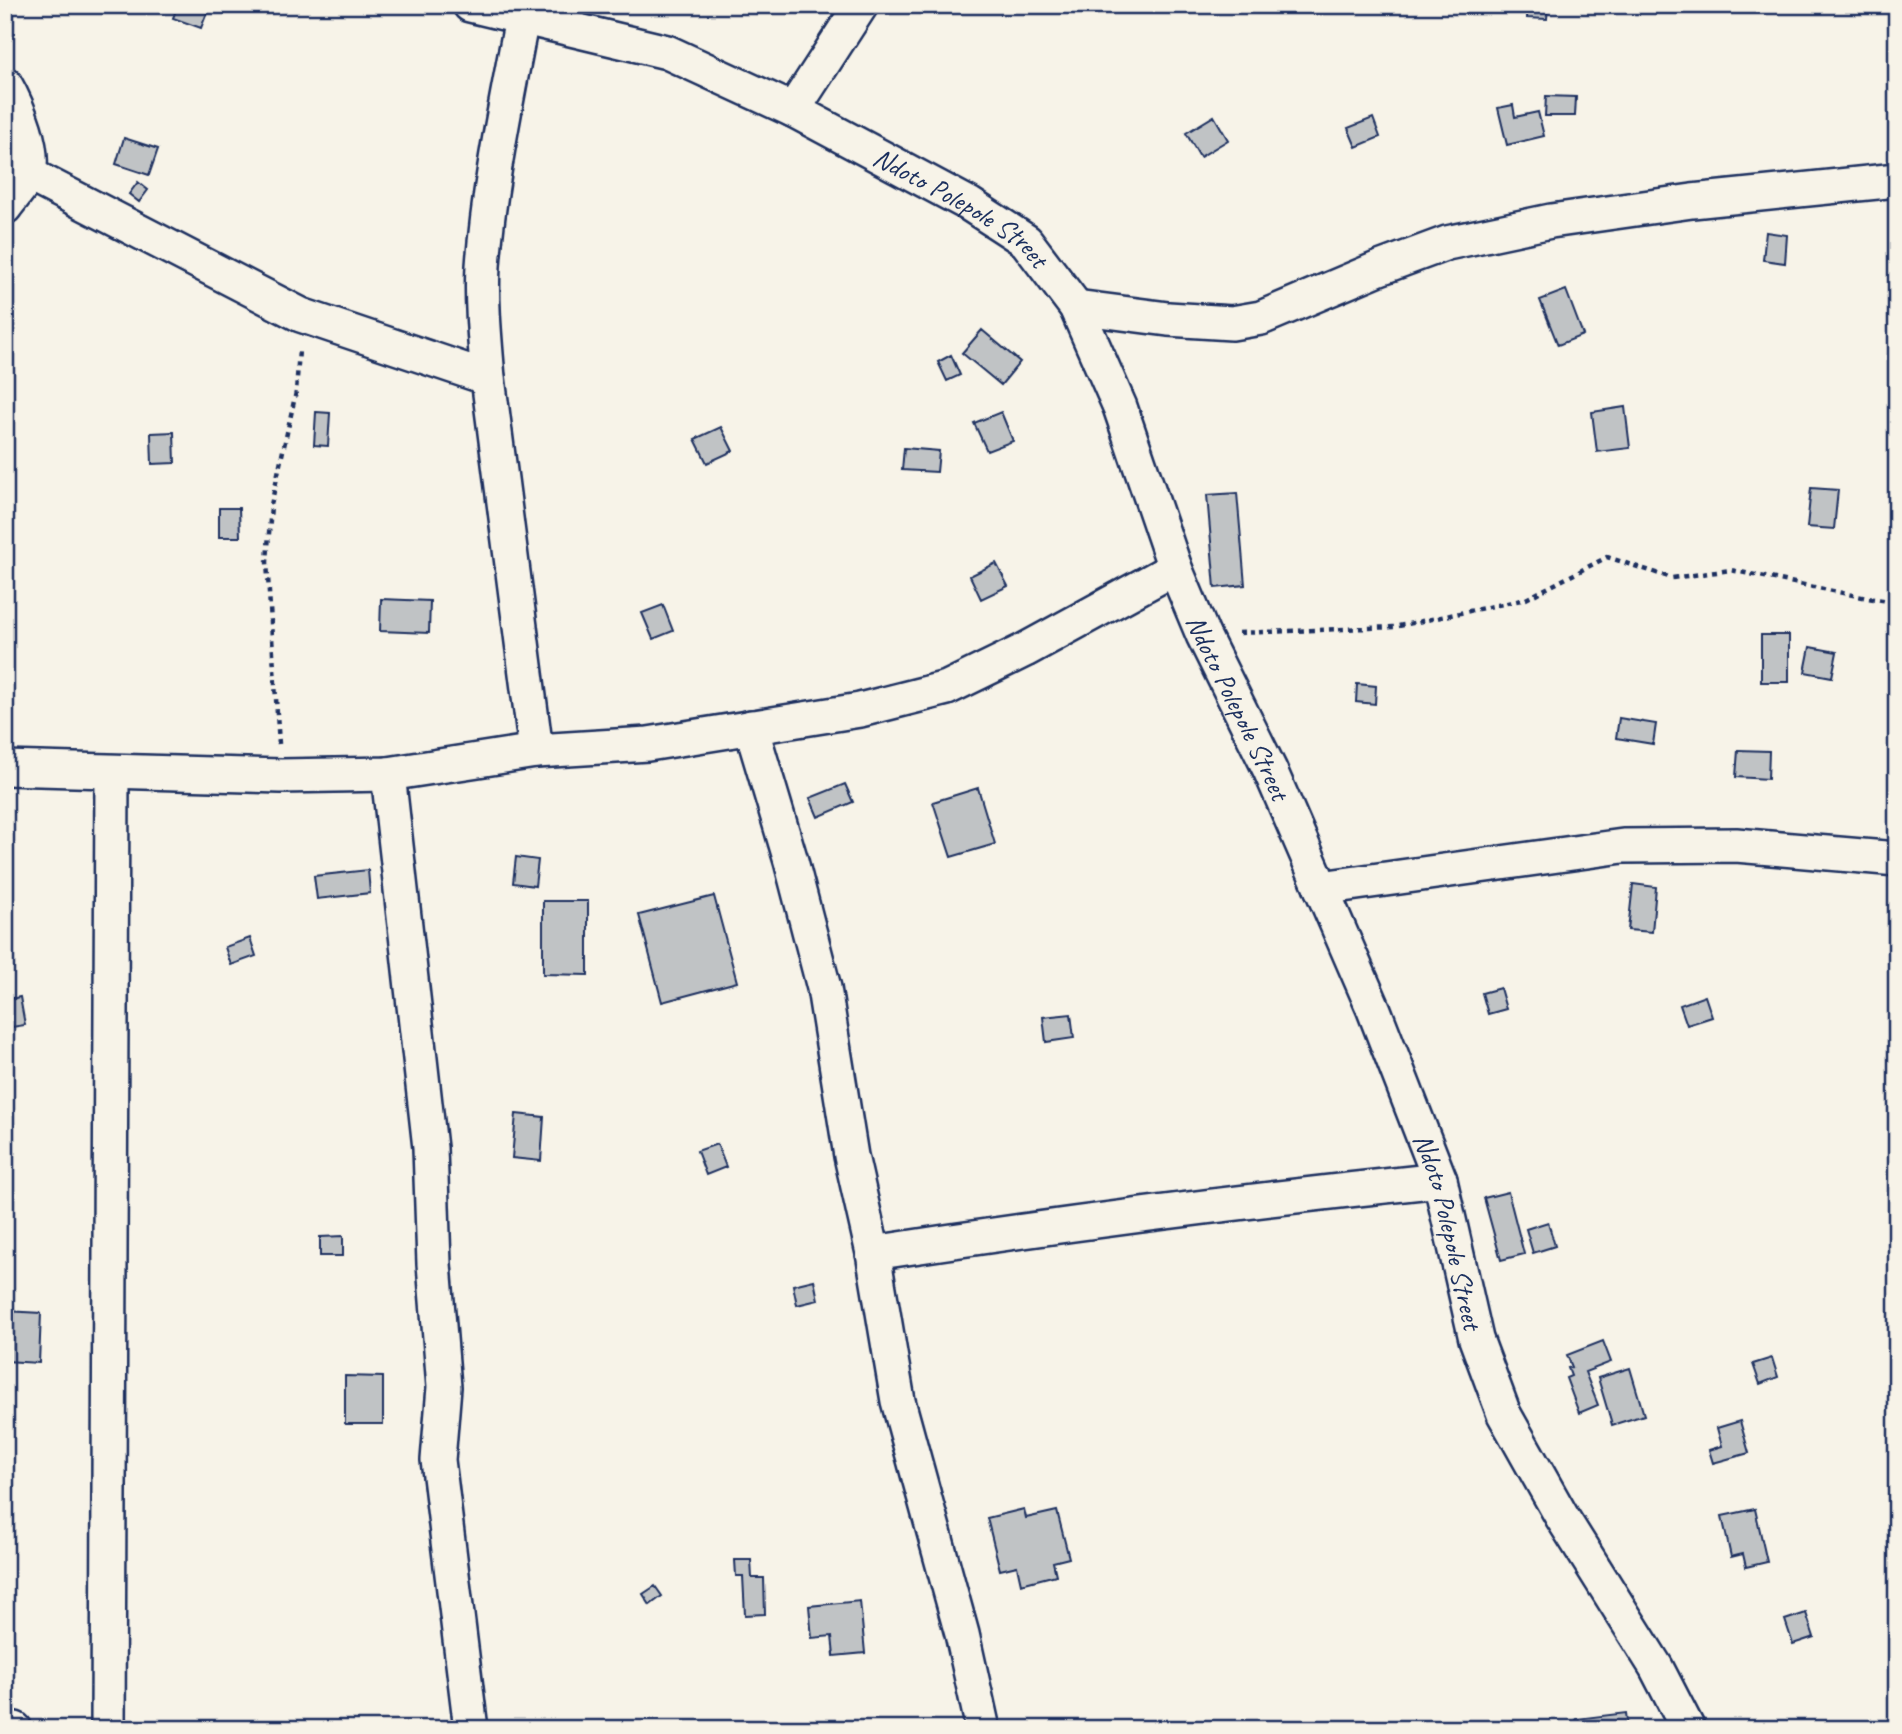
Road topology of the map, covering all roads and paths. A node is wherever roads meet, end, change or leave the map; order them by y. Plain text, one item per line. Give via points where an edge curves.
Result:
1 (470, 5) edge
2 (861, 5) edge
3 (522, 18) junction
4 (5, 84) edge
5 (793, 110) junction
6 (28, 174) junction
7 (1897, 180) edge
8 (5, 207) edge
9 (1076, 307) junction
10 (301, 315) junction
11 (488, 378) junction
12 (1175, 568) junction
13 (1897, 602) edge
14 (1203, 635) junction
15 (751, 727) junction
16 (536, 751) junction
17 (5, 768) edge
18 (112, 772) junction
19 (388, 774) junction
20 (281, 776) junction
21 (1897, 859) edge
22 (1321, 888) junction
23 (1440, 1180) junction
24 (873, 1253) junction
25 (5, 1728) edge
26 (15, 1729) edge
27 (108, 1729) edge
28 (471, 1729) edge
29 (983, 1729) edge
30 (1688, 1729) edge

1 - 3 street, Ndoto Polepole Street
2 - 5 street
3 - 5 street, Ndoto Polepole Street via 667,52
3 - 11 street via 495,161 483,268
4 - 6 street via 16,103 30,152
5 - 9 street, Ndoto Polepole Street via 969,204 1026,241
6 - 8 street
6 - 10 street
7 - 9 street via 1692,201 1551,221 1447,243 1261,318 1232,323
9 - 12 street, Ndoto Polepole Street via 1120,408
10 - 11 street
10 - 20 path via 296,392 271,505 267,562
11 - 16 street
12 - 14 street, Ndoto Polepole Street
12 - 15 street via 947,688 860,710
13 - 14 path via 1731,570 1672,578 1607,557 1526,599 1394,627
14 - 22 street, Ndoto Polepole Street via 1270,770
15 - 16 street via 648,744
15 - 24 street via 824,988 851,1156
16 - 19 street
17 - 18 street
18 - 20 street
18 - 27 street
19 - 20 street
19 - 28 street via 430,1148 444,1387 439,1460
21 - 22 street via 1735,845 1623,846
22 - 23 street, Ndoto Polepole Street
23 - 24 street via 985,1235
23 - 30 street, Ndoto Polepole Street via 1476,1339 1504,1414 1656,1667
24 - 29 street via 898,1401
25 - 26 street

